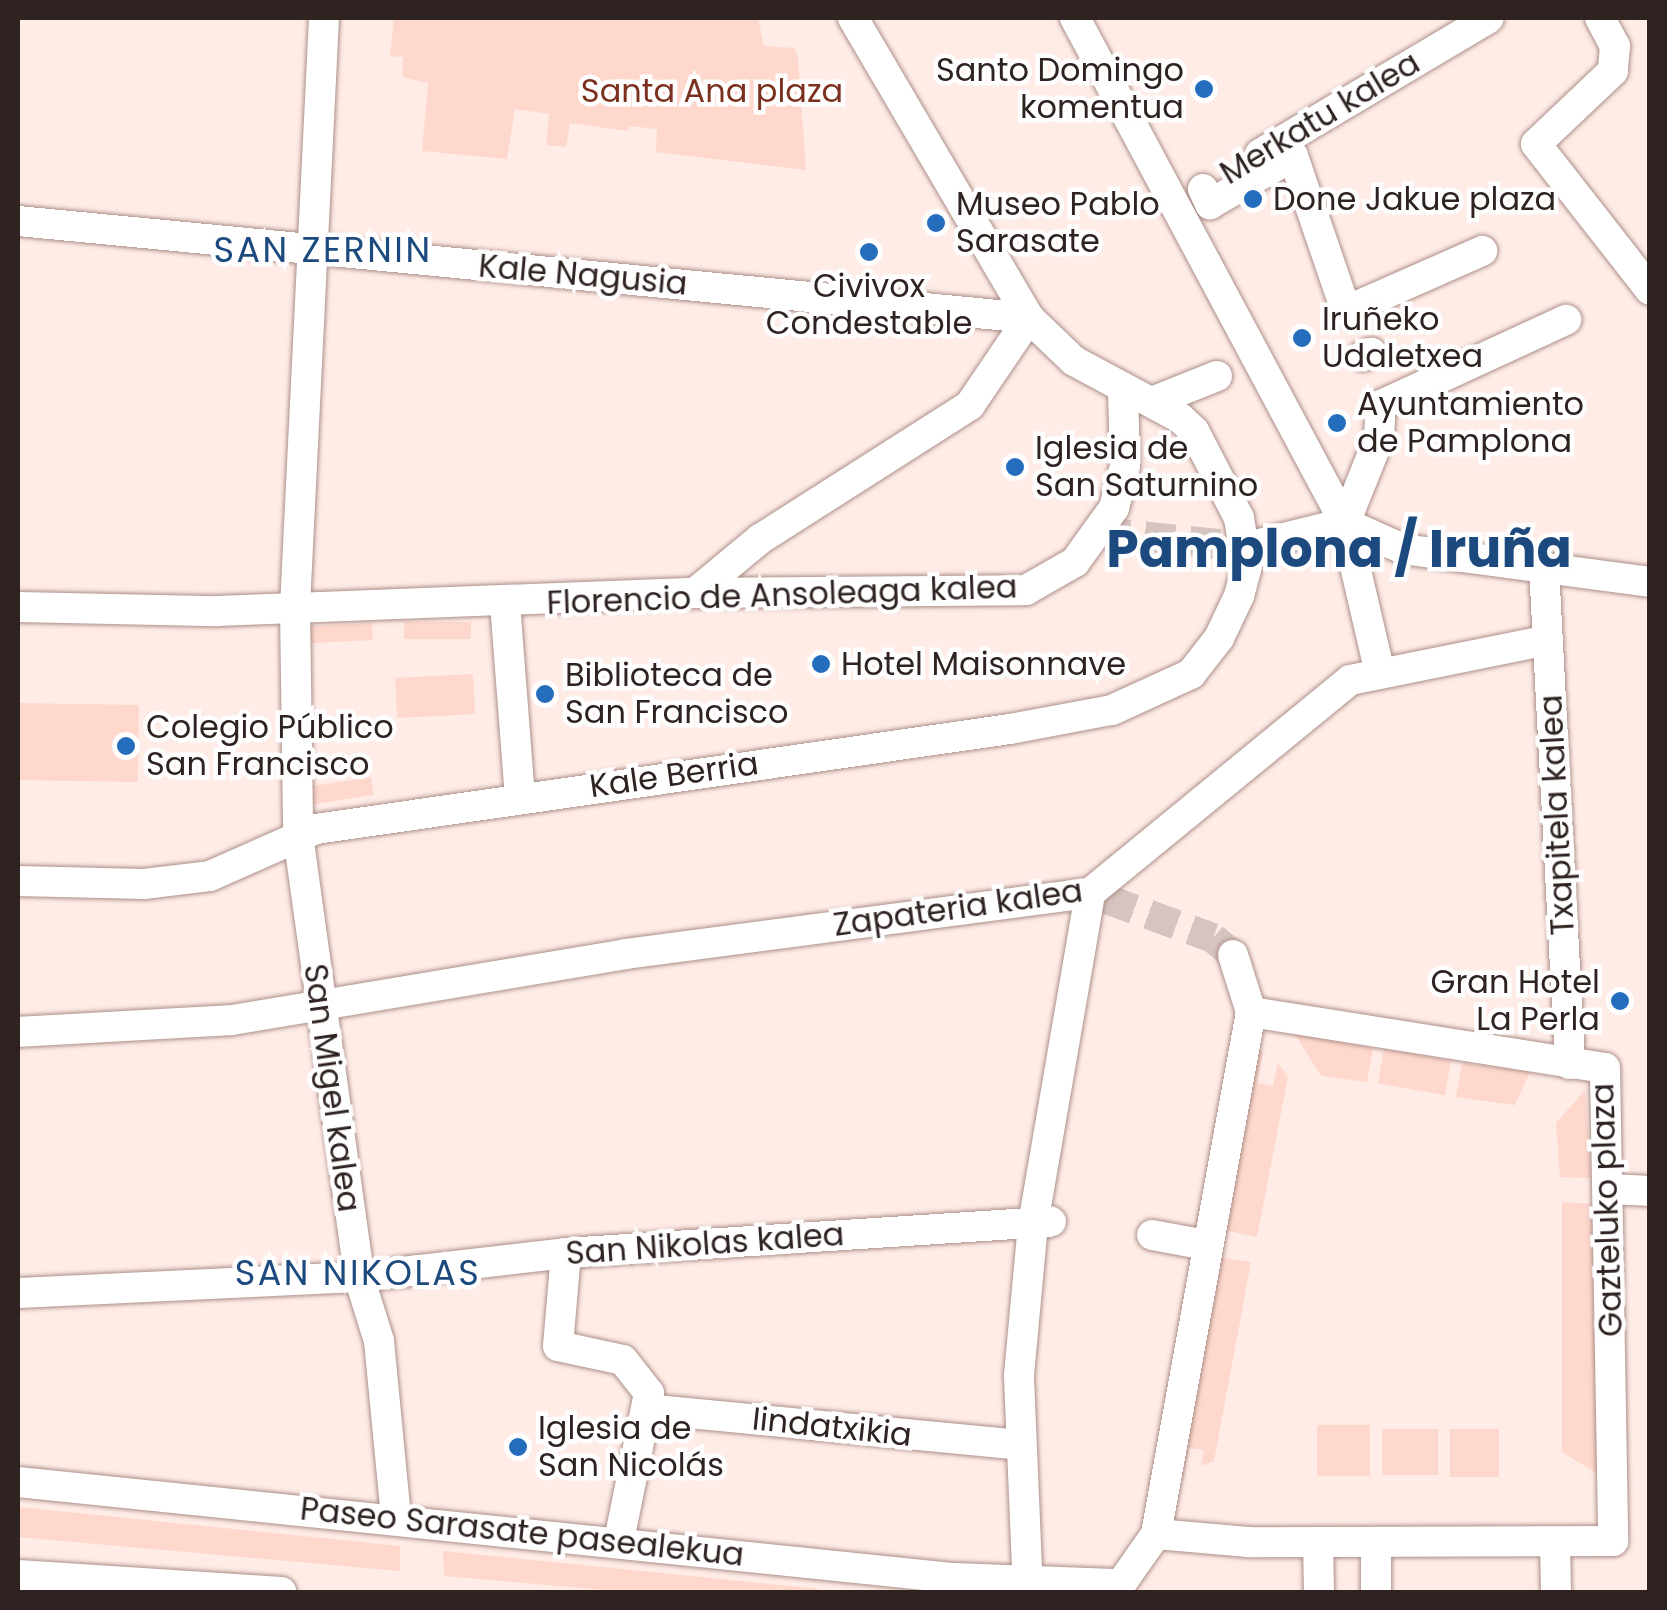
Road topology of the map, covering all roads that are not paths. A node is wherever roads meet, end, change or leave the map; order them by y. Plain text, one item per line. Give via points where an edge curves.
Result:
1 (324, 18) edge
2 (853, 18) edge
3 (1074, 18) edge
4 (1489, 18) edge
5 (1600, 18) edge
6 (1203, 188) junction
7 (1176, 204) junction
8 (18, 220) edge
9 (315, 250) junction
10 (1482, 251) dead end
11 (1650, 290) edge
12 (1030, 318) junction
13 (1566, 320) dead end
14 (1237, 367) junction
15 (1137, 396) junction
16 (1345, 523) junction
17 (1248, 547) junction
18 (1544, 567) junction
19 (1650, 582) edge
20 (695, 593) junction
21 (504, 603) junction
22 (18, 607) edge
23 (295, 607) junction
24 (1548, 640) junction
25 (1365, 676) junction
26 (520, 797) junction
27 (298, 835) junction
28 (18, 882) edge
29 (1098, 896) junction
30 (1233, 955) tunnel mouth
31 (318, 1007) junction
32 (1252, 1012) junction
33 (18, 1032) edge
34 (1570, 1064) junction
35 (1612, 1189) junction
36 (1650, 1190) edge
37 (1042, 1223) junction
38 (1152, 1235) dead end
39 (1206, 1245) junction
40 (572, 1252) junction
41 (359, 1277) junction
42 (18, 1293) edge
43 (647, 1408) junction
44 (1018, 1445) junction
45 (18, 1482) edge
46 (396, 1518) junction
47 (620, 1533) junction
48 (1156, 1534) junction
49 (1318, 1543) junction
50 (1376, 1543) junction
51 (1555, 1543) junction
52 (18, 1575) edge
53 (1027, 1588) edge
54 (281, 1592) edge
55 (1319, 1592) edge
56 (1376, 1592) edge
57 (1556, 1592) edge

1 - 9 street, San Migel kalea
2 - 12 street
3 - 7 street
4 - 6 street, Merkatu kalea
5 - 11 street via 1615,46 1613,71 1540,138 1537,151
6 - 7 street, Merkatu kalea
6 - 10 street, Merkatu kalea via 1210,204 1294,156 1346,310
7 - 14 street
8 - 9 street, Kale Nagusia
9 - 12 street, Kale Nagusia
9 - 23 street, San Migel kalea
12 - 15 street via 1074,361
12 - 20 street via 970,406 760,539
13 - 16 street via 1381,405 1379,438
14 - 15 street
14 - 16 street
15 - 17 street via 1194,431
15 - 20 street, Florencio de Ansoleaga kalea via 1114,508 1075,562 1046,583 990,596
16 - 17 street
16 - 18 street via 1403,549
16 - 25 street
17 - 26 street, Kale Berria via 1239,596 1220,638 1191,674 1112,710
18 - 19 street
18 - 24 street, Txapitela kalea
20 - 21 street, Florencio de Ansoleaga kalea
21 - 23 street, Florencio de Ansoleaga kalea
21 - 26 street
22 - 23 street, Florencio de Ansoleaga kalea
23 - 27 street, San Migel kalea
24 - 25 street
24 - 34 street, Txapitela kalea
25 - 29 street, Zapateria kalea
26 - 27 street, Kale Berria
27 - 28 street, Kale Berria via 272,853 210,876 144,884
27 - 31 street, San Migel kalea
29 - 31 street, Zapateria kalea via 554,965
29 - 37 street
30 - 32 street
31 - 33 street, Zapateria kalea via 212,1022
31 - 41 street, San Migel kalea
32 - 34 street, Gazteluko plaza
32 - 39 street
34 - 35 street, Gazteluko plaza via 1605,1068
35 - 36 street
35 - 51 street, Gazteluko plaza via 1613,1541
37 - 40 street, San Nikolas kalea
37 - 44 street
38 - 39 street
39 - 48 street
40 - 41 street, San Nikolas kalea
40 - 43 street via 558,1346 623,1360 650,1393
41 - 42 street, San Nikolas kalea
41 - 46 street, San Migel kalea via 379,1341
43 - 44 street, Iindatxikia
43 - 47 street
44 - 53 street
45 - 46 street, Paseo Sarasate pasealekua
46 - 47 street, Paseo Sarasate pasealekua
47 - 53 street, Paseo Sarasate pasealekua
48 - 49 street, Gazteluko plaza
48 - 53 street, Paseo Sarasate pasealekua via 1121,1584
49 - 50 street, Gazteluko plaza
49 - 55 street
50 - 51 street, Gazteluko plaza
50 - 56 street
51 - 57 street
52 - 54 street

